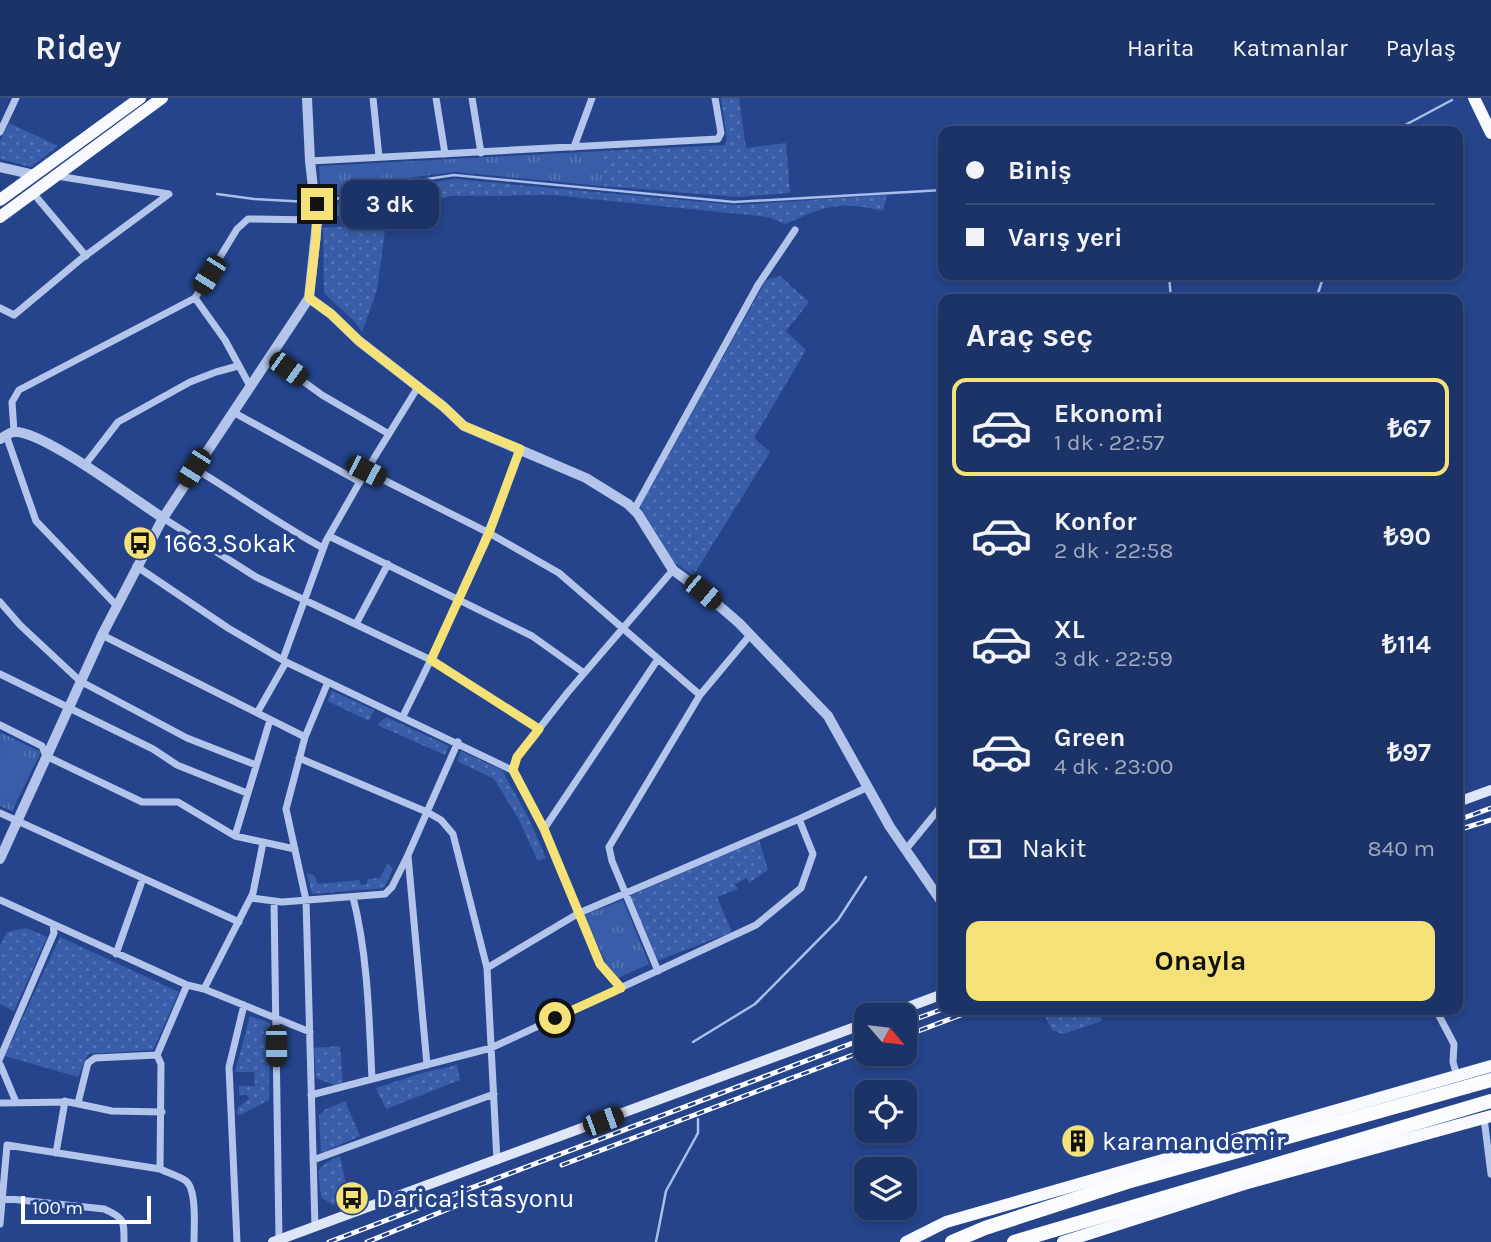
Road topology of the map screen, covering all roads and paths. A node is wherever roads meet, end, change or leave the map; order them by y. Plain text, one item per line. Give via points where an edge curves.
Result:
1 (16, 98) edge
2 (140, 98) edge
3 (162, 98) edge
4 (307, 98) edge
5 (373, 98) edge
6 (436, 98) edge
7 (472, 98) edge
8 (592, 98) edge
9 (715, 98) edge
10 (1474, 98) edge
11 (0, 132) edge
12 (1491, 133) edge
13 (574, 147) junction
14 (481, 153) junction
15 (445, 154) junction
16 (379, 158) junction
17 (310, 161) junction
18 (0, 167) edge
19 (34, 175) junction
20 (57, 176) junction
21 (33, 193) junction
22 (0, 200) edge
23 (0, 217) edge
24 (317, 223) junction
25 (795, 230) dead end
26 (86, 256) junction
27 (195, 298) junction
28 (309, 298) junction
29 (0, 309) edge
30 (270, 357) junction
31 (238, 366) junction
32 (250, 386) junction
33 (418, 387) junction
34 (233, 412) junction
35 (388, 434) junction
36 (7, 435) edge
37 (520, 449) junction
38 (84, 466) junction
39 (194, 468) junction
40 (366, 471) junction
41 (360, 482) junction
42 (634, 510) junction
43 (163, 518) junction
44 (489, 533) junction
45 (329, 536) junction
46 (323, 548) junction
47 (387, 564) junction
48 (136, 566) junction
49 (673, 570) junction
50 (303, 598) junction
51 (461, 599) junction
52 (0, 602) edge
53 (117, 606) junction
54 (356, 624) junction
55 (622, 629) junction
56 (102, 635) junction
57 (751, 635) junction
58 (658, 659) junction
59 (431, 660) junction
60 (285, 661) junction
61 (584, 673) junction
62 (0, 674) edge
63 (80, 681) junction
64 (328, 682) junction
65 (700, 695) junction
66 (68, 706) junction
67 (257, 713) junction
68 (403, 716) junction
69 (271, 720) junction
70 (0, 725) edge
71 (539, 729) junction
72 (305, 737) junction
73 (457, 742) junction
74 (46, 756) junction
75 (299, 758) junction
76 (256, 765) junction
77 (513, 770) junction
78 (868, 787) junction
79 (1491, 790) edge
80 (247, 793) junction
81 (1463, 800) edge
82 (938, 810) edge
83 (427, 812) junction
84 (0, 813) edge
85 (799, 819) junction
86 (17, 820) junction
87 (544, 829) junction
88 (235, 836) junction
89 (263, 843) junction
90 (907, 848) junction
91 (295, 849) junction
92 (408, 855) junction
93 (0, 859) edge
94 (143, 878) junction
95 (625, 893) junction
96 (938, 896) edge
97 (354, 897) junction
98 (251, 898) junction
99 (0, 900) edge
100 (306, 900) junction
101 (274, 901) junction
102 (579, 913) junction
103 (239, 922) junction
104 (53, 925) junction
105 (116, 954) junction
106 (487, 968) junction
107 (658, 971) junction
108 (187, 985) junction
109 (621, 988) junction
110 (204, 989) junction
111 (938, 996) edge
112 (917, 1004) edge
113 (244, 1005) junction
114 (1439, 1015) edge
115 (276, 1018) junction
116 (854, 1027) edge
117 (310, 1032) junction
118 (491, 1048) junction
119 (157, 1055) junction
120 (0, 1058) edge
121 (0, 1064) edge
122 (427, 1065) junction
123 (1491, 1066) edge
124 (1457, 1076) junction
125 (372, 1079) junction
126 (1491, 1080) edge
127 (494, 1094) junction
128 (312, 1095) junction
129 (65, 1101) junction
130 (1491, 1101) edge
131 (16, 1102) junction
132 (0, 1103) edge
133 (78, 1103) junction
134 (162, 1112) junction
135 (1487, 1117) edge
136 (56, 1153) junction
137 (313, 1160) junction
138 (497, 1161) junction
139 (160, 1170) junction
140 (1491, 1174) edge
141 (2, 1198) edge
142 (0, 1224) edge
143 (315, 1227) junction
144 (276, 1241) edge
145 (124, 1242) edge
146 (194, 1242) edge
147 (237, 1242) edge
148 (906, 1242) edge
149 (952, 1242) edge
150 (1014, 1242) edge
151 (1063, 1242) edge

1 - 11 street
2 - 19 main road
3 - 20 main road
4 - 17 street
5 - 16 street
6 - 15 street
7 - 14 street
8 - 13 street
9 - 13 street via 718,139
10 - 12 main road
13 - 14 street
14 - 15 street
15 - 16 street
16 - 17 street
17 - 24 street
18 - 19 street
19 - 22 main road
20 - 21 main road
20 - 26 street via 169,194
21 - 23 main road
21 - 26 street
24 - 27 street via 248,219 237,229
24 - 28 street
25 - 42 street via 758,285
26 - 29 street via 14,315
27 - 31 street
27 - 36 street via 19,390 12,402
28 - 30 street
28 - 33 street
30 - 32 street
30 - 35 street
31 - 32 street
31 - 38 street via 190,382 118,422
32 - 34 street
33 - 35 street
33 - 37 street via 464,426
34 - 39 street
34 - 41 street
35 - 40 street
36 - 38 street via 34,436
36 - 53 street via 36,521
37 - 42 street via 586,478
37 - 44 street
38 - 43 street
39 - 43 street
39 - 46 street
40 - 41 street
40 - 44 street
41 - 45 street
42 - 49 street
43 - 48 street
43 - 50 street via 256,577
44 - 51 street
44 - 55 street via 559,573
45 - 46 street
45 - 47 street
46 - 50 street
47 - 51 street
47 - 54 street
48 - 53 street
48 - 60 street
49 - 55 street
49 - 57 street
50 - 54 street
50 - 60 street
51 - 59 street
51 - 61 street via 532,636
52 - 63 street
53 - 56 street
54 - 59 street
55 - 58 street
55 - 61 street
56 - 63 street
56 - 67 street
57 - 65 street
57 - 78 street via 828,716
58 - 65 street
58 - 87 street
59 - 68 street
59 - 71 street
60 - 64 street
60 - 67 street
61 - 71 street
62 - 66 street
63 - 66 street
63 - 76 street via 187,738
64 - 68 street
64 - 72 street
65 - 95 street via 609,847
66 - 74 street
66 - 80 street via 177,765
67 - 69 street
68 - 73 street
69 - 72 street
69 - 76 street
70 - 74 street via 42,746
71 - 77 street via 517,757
72 - 75 street
73 - 77 street
73 - 83 street
74 - 86 street
74 - 88 street via 142,802 178,802
75 - 83 street
75 - 91 street via 286,809
76 - 80 street
77 - 87 street
78 - 85 street
78 - 90 street
79 - 81 main road
80 - 88 street
82 - 90 street
83 - 92 street
83 - 106 street via 453,834
84 - 86 street
85 - 95 street
85 - 107 street via 813,853 801,888 756,925
86 - 93 street
86 - 94 street
87 - 102 street
88 - 89 street
89 - 91 street
89 - 98 street
90 - 96 street
91 - 100 street
92 - 97 street via 385,894
92 - 122 street
94 - 103 street
94 - 105 street
95 - 102 street
95 - 107 street
97 - 100 street
97 - 125 street via 366,961
98 - 101 street
98 - 103 street
99 - 104 street
100 - 101 street
100 - 117 street
101 - 115 street
102 - 106 street
102 - 109 street via 600,964
103 - 110 street
104 - 105 street
104 - 120 street via 54,933
105 - 108 street
106 - 118 street
107 - 109 street
108 - 110 street
108 - 119 street
109 - 118 street
110 - 113 street
111 - 112 main road
113 - 115 street
113 - 147 street via 229,1067
114 - 124 street via 1454,1044
115 - 117 street
115 - 144 street
116 - 138 main road
117 - 128 street
118 - 122 street
118 - 127 street
119 - 133 street via 95,1058 88,1063
119 - 134 street
121 - 131 street
122 - 125 street
123 - 124 main road
124 - 148 main road via 946,1222
125 - 128 street
126 - 149 highway via 1127,1182
127 - 137 street
127 - 138 street
128 - 137 street
129 - 131 street
129 - 133 street
129 - 136 street
130 - 150 highway
131 - 132 street
133 - 134 street via 112,1111
134 - 139 street
135 - 140 street
135 - 151 main road via 1244,1184
136 - 139 street
136 - 141 street via 7,1145
137 - 143 street
138 - 143 main road
139 - 146 street via 188,1183 193,1195
141 - 142 street
141 - 145 street via 104,1209 124,1222
143 - 144 main road

